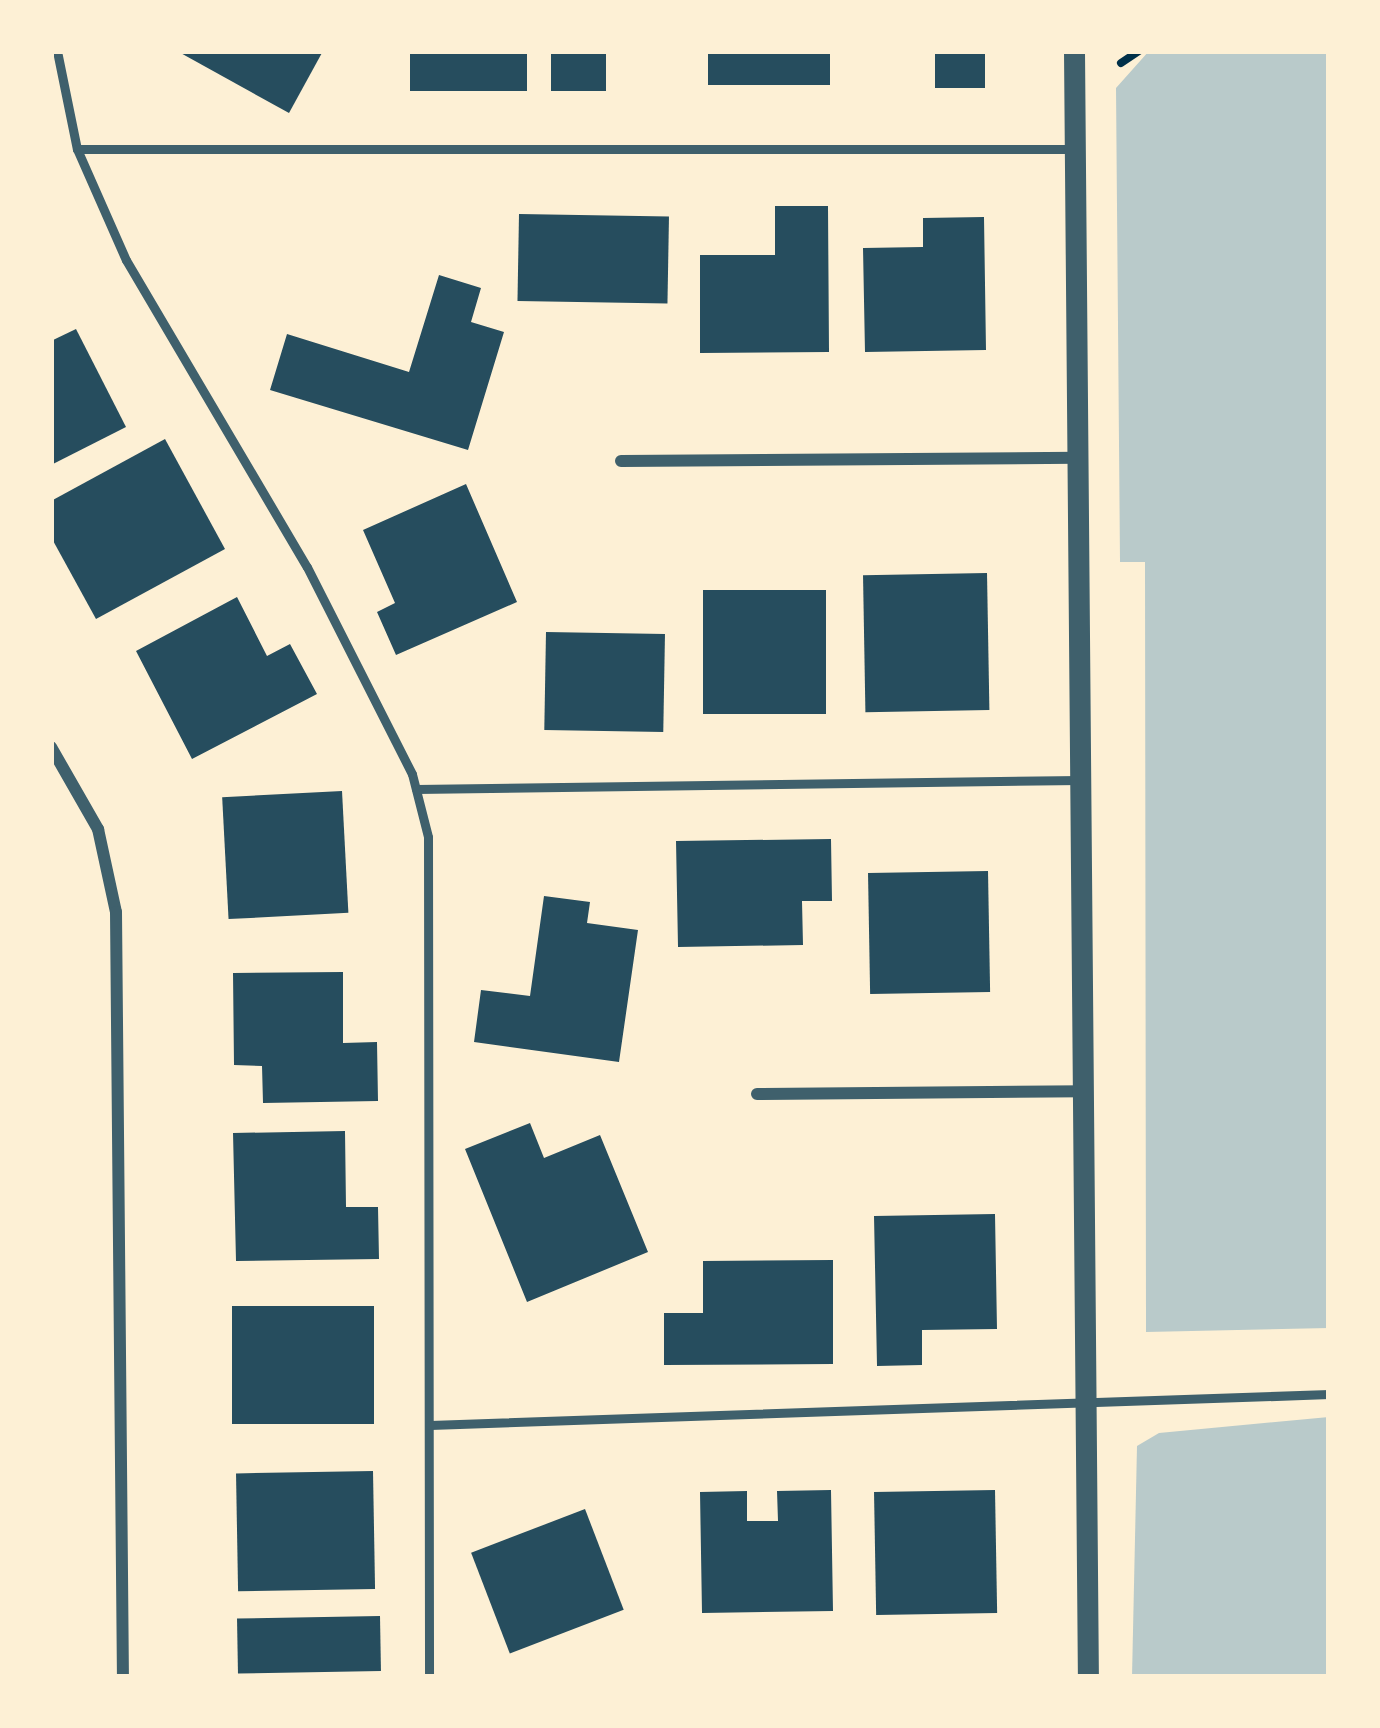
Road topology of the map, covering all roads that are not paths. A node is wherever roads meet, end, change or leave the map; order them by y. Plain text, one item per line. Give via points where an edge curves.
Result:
1 (57, 51) edge
2 (1074, 51) edge
3 (77, 148) junction
4 (1075, 149) junction
5 (1078, 458) junction
6 (622, 461) dead end
7 (51, 747) edge
8 (1081, 780) junction
9 (416, 789) junction
10 (1084, 1091) junction
11 (757, 1094) dead end
12 (1329, 1394) edge
13 (1085, 1409) junction
14 (430, 1425) junction
15 (123, 1677) edge
16 (429, 1677) edge
17 (1088, 1677) edge

1 - 3 lane
2 - 4 street
3 - 4 lane
3 - 9 lane via 126,260 307,567
4 - 5 street
5 - 6 street
5 - 8 street
7 - 15 street via 98,829 116,912
8 - 9 lane
8 - 10 street
9 - 14 lane via 428,837
10 - 11 street
10 - 13 street
12 - 13 lane
13 - 14 lane
13 - 17 street
14 - 16 lane

